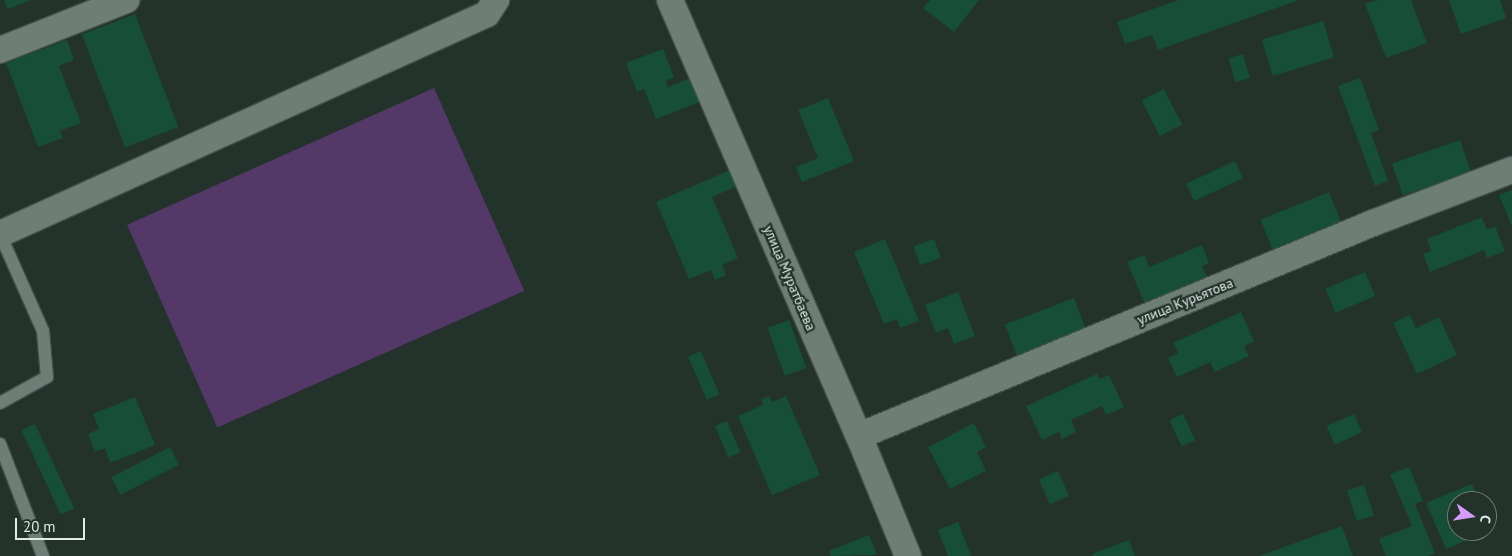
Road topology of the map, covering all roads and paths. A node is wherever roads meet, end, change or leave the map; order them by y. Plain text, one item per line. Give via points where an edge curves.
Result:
1 (126, 0) edge
2 (496, 0) edge
3 (670, 0) edge
4 (0, 50) edge
5 (1512, 170) edge
6 (0, 234) edge
7 (0, 403) edge
8 (859, 436) junction
9 (0, 444) edge
10 (43, 556) edge
11 (908, 556) edge

1 - 4 street
2 - 6 street via 487,14
3 - 8 street, улица Муратбаева
5 - 8 street, улица Курьятова via 1373,223
6 - 7 lane via 43,330 47,377
8 - 11 street, улица Муратбаева
9 - 10 lane

